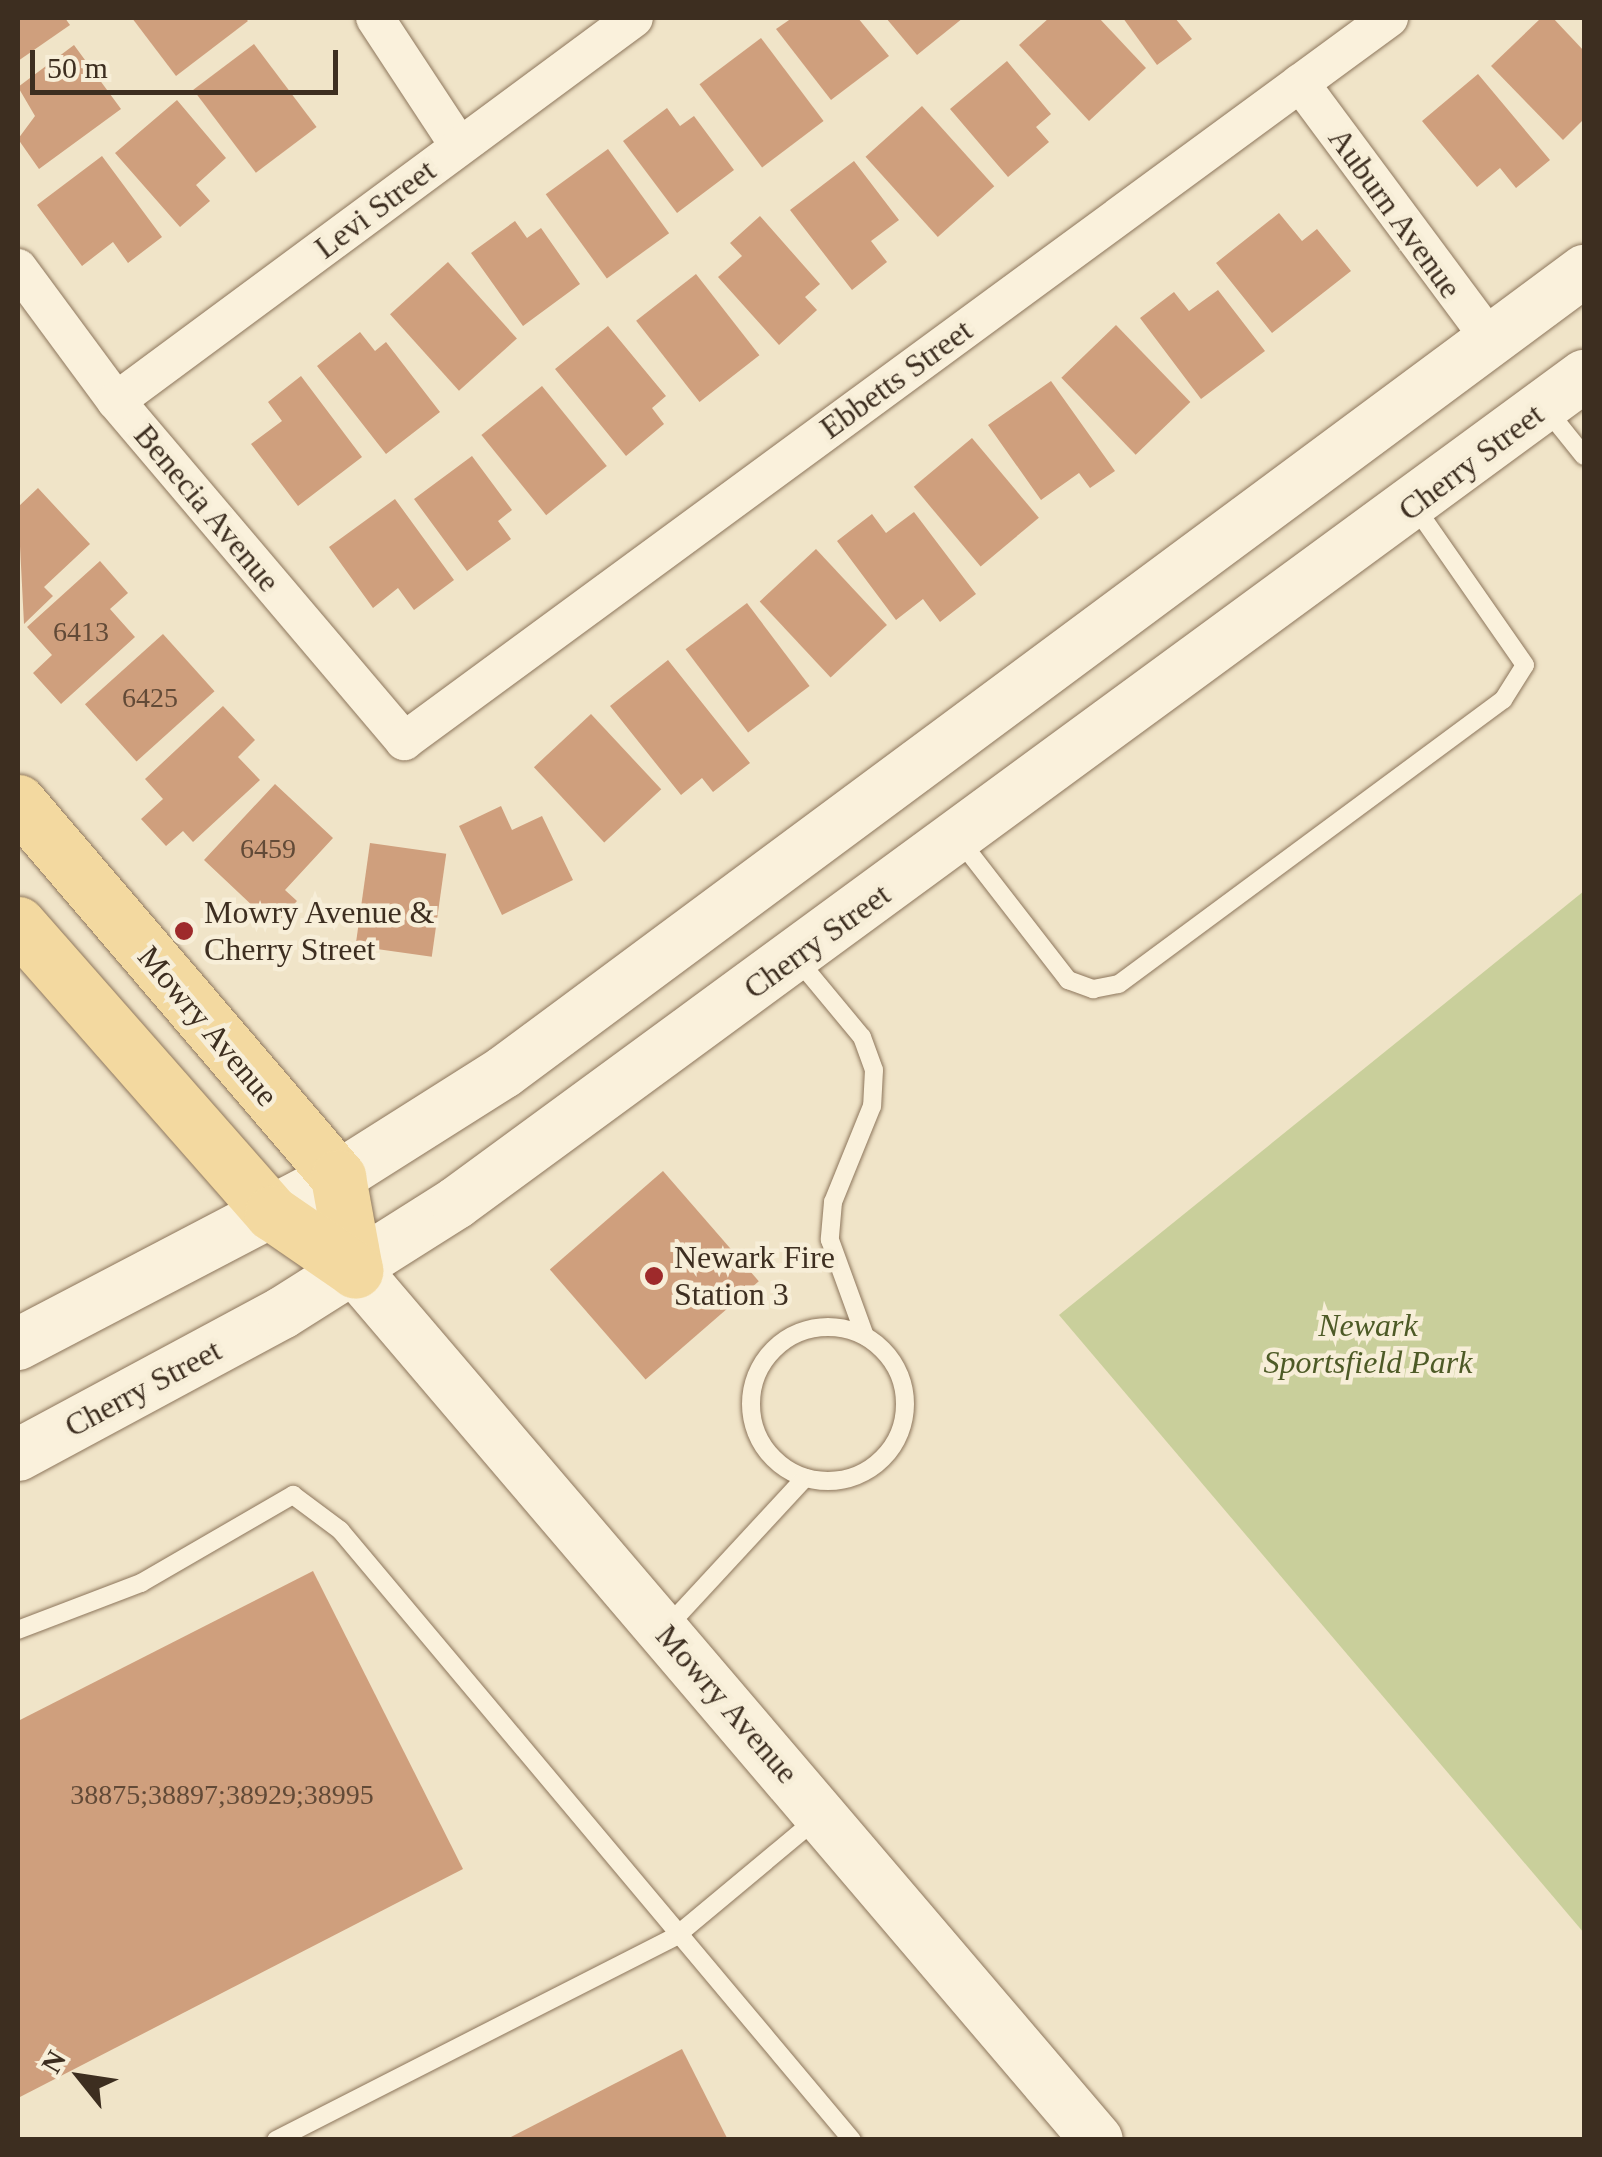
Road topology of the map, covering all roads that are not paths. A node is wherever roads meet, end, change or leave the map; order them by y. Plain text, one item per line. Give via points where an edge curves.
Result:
1 (375, 18) edge
2 (634, 18) edge
3 (1390, 18) edge
4 (1300, 83) junction
5 (459, 146) junction
6 (18, 268) edge
7 (1584, 272) edge
8 (1477, 356) junction
9 (1564, 392) edge
10 (116, 400) junction
11 (1584, 456) edge
12 (1462, 469) junction
13 (1413, 505) junction
14 (404, 741) joint
15 (18, 802) edge
16 (958, 838) junction
17 (18, 924) edge
18 (795, 957) junction
19 (338, 1178) junction
20 (272, 1213) junction
21 (355, 1270) junction
22 (864, 1336) junction
23 (18, 1344) edge
24 (18, 1456) edge
25 (805, 1478) junction
26 (18, 1630) edge
27 (664, 1630) junction
28 (821, 1815) junction
29 (676, 1936) junction
30 (276, 2140) edge
31 (852, 2140) edge
32 (1096, 2140) edge

1 - 5 street
2 - 5 street, Levi Street
3 - 4 street, Ebbetts Street
4 - 8 street, Auburn Avenue
4 - 14 street, Ebbetts Street
5 - 10 street, Levi Street
6 - 10 street, Benecia Avenue
7 - 8 main road
8 - 12 main road
8 - 19 main road via 504,1072
9 - 11 lane
9 - 12 main road, Cherry Street
10 - 14 street, Benecia Avenue
12 - 13 main road, Cherry Street
13 - 16 main road, Cherry Street
13 - 16 lane via 1525,665 1503,700 1119,984 1068,980
15 - 19 main road, Mowry Avenue
16 - 18 main road, Cherry Street
17 - 20 main road, Mowry Avenue
18 - 21 main road, Cherry Street
18 - 22 lane via 862,1037 874,1070 872,1106 833,1202 830,1240
19 - 20 main road
19 - 21 main road, Mowry Avenue
20 - 21 main road, Mowry Avenue
20 - 23 main road
21 - 24 main road, Cherry Street
21 - 27 main road, Mowry Avenue
22 - 25 lane via 885,1351 906,1397 894,1445 854,1477
22 - 25 lane via 815,1328 770,1353 757,1375 754,1425 765,1449
25 - 27 lane
26 - 29 lane via 140,1583 293,1495 340,1530
27 - 28 main road, Mowry Avenue
28 - 29 lane
28 - 32 main road, Mowry Avenue
29 - 30 lane
29 - 31 lane

